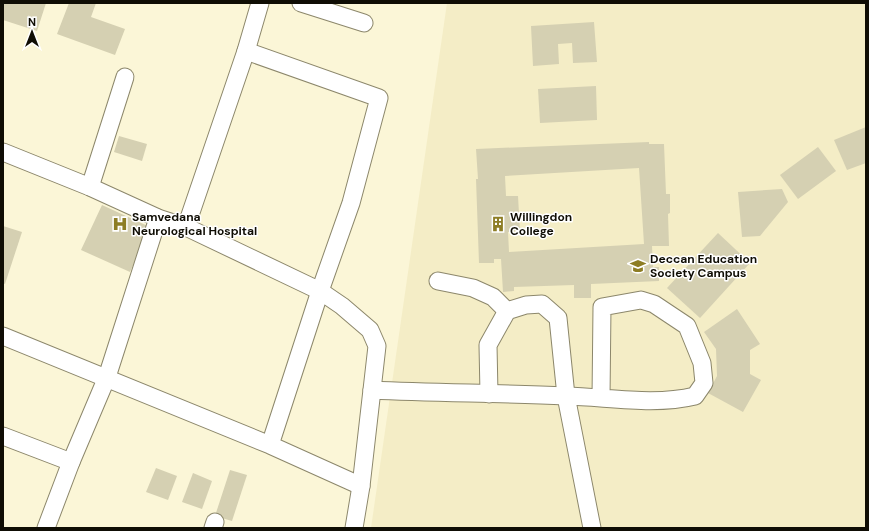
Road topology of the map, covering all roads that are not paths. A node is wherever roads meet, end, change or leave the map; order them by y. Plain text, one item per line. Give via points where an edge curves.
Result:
1 (260, 3) edge
2 (301, 3) edge
3 (364, 23) dead end
4 (246, 51) junction
5 (124, 77) dead end
6 (3, 152) edge
7 (90, 187) junction
8 (158, 218) junction
9 (186, 227) junction
10 (438, 281) dead end
11 (320, 291) junction
12 (507, 311) junction
13 (3, 336) edge
14 (107, 377) junction
15 (372, 390) junction
16 (489, 394) junction
17 (566, 396) junction
18 (601, 398) junction
19 (3, 436) edge
20 (270, 445) junction
21 (71, 462) junction
22 (361, 486) junction
23 (46, 528) edge
24 (354, 528) edge
25 (592, 528) edge

1 - 4 street
2 - 3 street
4 - 9 street
4 - 11 street via 379,98 351,204
5 - 7 street
6 - 7 street
7 - 8 street
8 - 9 street
8 - 14 street
9 - 11 street
10 - 12 street via 474,288 494,297
11 - 15 street via 370,330 377,346
11 - 20 street
12 - 16 street via 488,344
12 - 17 street via 526,305 542,304 558,318
13 - 14 street
14 - 20 street
14 - 21 street
15 - 16 street
15 - 22 street
16 - 17 street
17 - 18 street
17 - 25 street
18 - 18 street via 675,401 695,396 704,382 702,362 687,326 654,304 641,300 602,306
19 - 21 street
20 - 22 street
21 - 23 street
22 - 24 street

